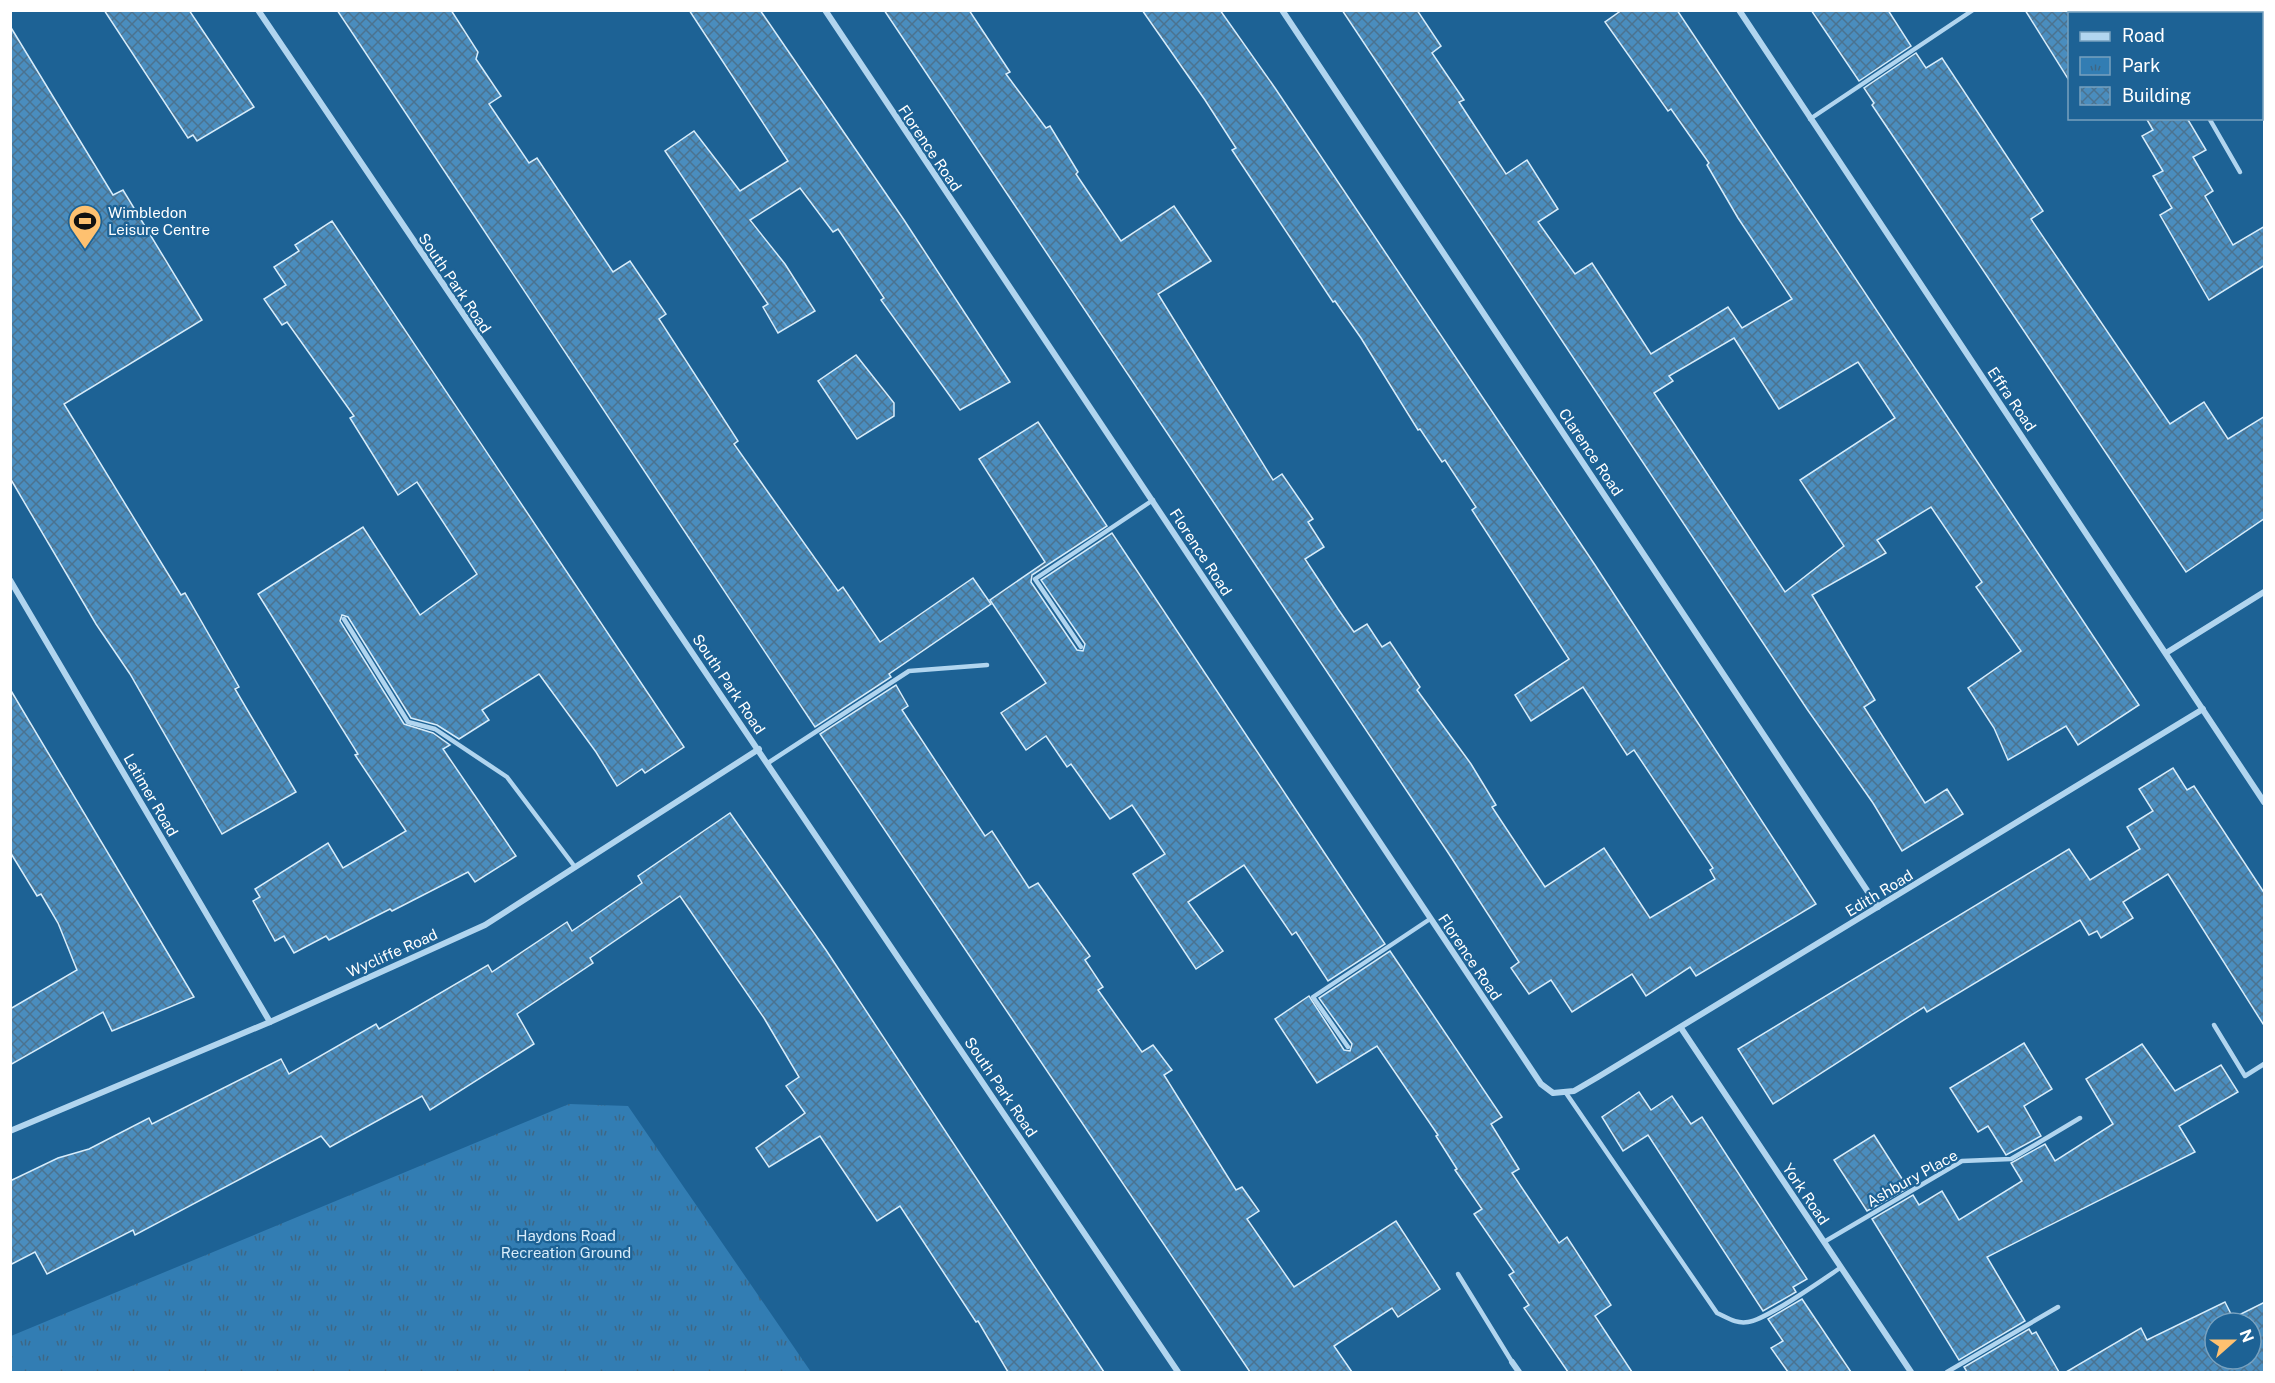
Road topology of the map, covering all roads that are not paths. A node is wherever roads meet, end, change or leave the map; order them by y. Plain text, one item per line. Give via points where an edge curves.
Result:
1 (258, 10) edge
2 (825, 10) edge
3 (1282, 10) edge
4 (1739, 10) edge
5 (1973, 10) edge
6 (1810, 119) junction
7 (2210, 120) edge
8 (2240, 172) dead end
9 (1153, 500) junction
10 (10, 580) edge
11 (2265, 592) edge
12 (344, 619) dead end
13 (1081, 647) dead end
14 (2166, 653) junction
15 (987, 665) dead end
16 (2203, 709) junction
17 (759, 749) junction
18 (768, 763) junction
19 (2265, 802) edge
20 (575, 867) junction
21 (1878, 907) junction
22 (1430, 919) junction
23 (270, 1022) junction
24 (2214, 1025) dead end
25 (1681, 1028) junction
26 (1348, 1047) dead end
27 (2265, 1064) edge
28 (1566, 1093) junction
29 (2080, 1118) dead end
30 (10, 1131) edge
31 (1824, 1242) junction
32 (1840, 1268) junction
33 (1458, 1274) dead end
34 (2058, 1307) dead end
35 (1512, 1362) joint
36 (1178, 1372) edge
37 (1519, 1372) edge
38 (1911, 1372) edge
39 (1947, 1372) edge

1 - 17 street, South Park Road
2 - 9 street, Florence Road
3 - 21 street, Clarence Road
4 - 6 street, Effra Road
5 - 6 lane
6 - 14 street, Effra Road
7 - 8 lane
9 - 13 lane via 1035,579
9 - 22 street, Florence Road
10 - 23 street, Latimer Road
11 - 14 street
12 - 20 lane via 408,722 435,729 507,777
14 - 16 street, Effra Road
15 - 18 lane via 909,671
16 - 19 street, Effra Road
16 - 21 street, Edith Road
17 - 18 street, South Park Road
17 - 20 street, Wycliffe Road
18 - 36 street, South Park Road
20 - 23 street, Wycliffe Road via 485,925
21 - 25 street, Edith Road
22 - 26 lane via 1313,997
22 - 28 street, Florence Road via 1541,1084 1553,1093
23 - 30 street, Wycliffe Road
24 - 27 lane via 2245,1076
25 - 28 street, Edith Road
25 - 31 street, York Road
28 - 32 lane via 1717,1313 1734,1322 1750,1322
29 - 31 lane, Ashbury Place via 2011,1159 1962,1161
31 - 32 street, York Road
32 - 38 street, York Road
33 - 35 lane
34 - 39 lane
35 - 37 street

